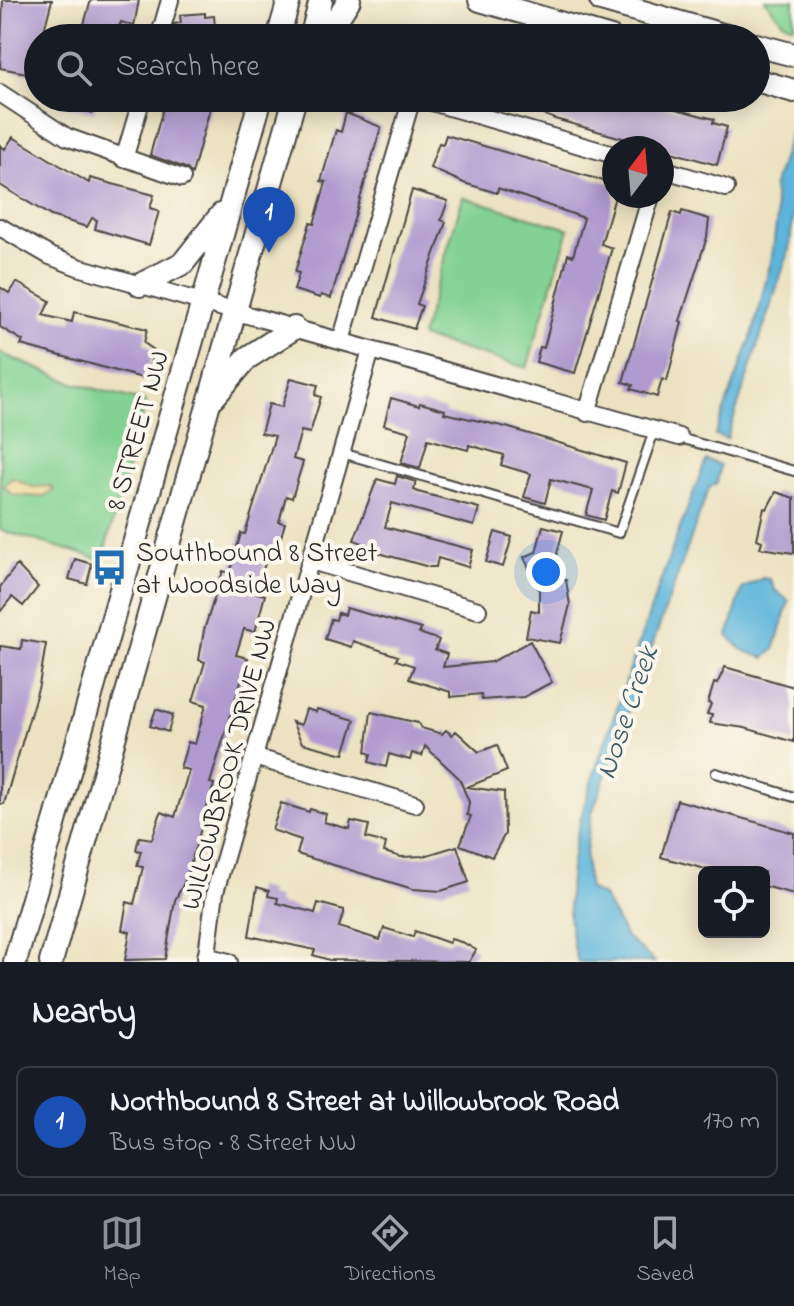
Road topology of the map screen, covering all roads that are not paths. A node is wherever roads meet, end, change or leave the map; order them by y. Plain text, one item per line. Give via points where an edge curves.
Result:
1 (170, 0) edge
2 (277, 0) edge
3 (289, 0) edge
4 (321, 0) edge
5 (349, 0) edge
6 (480, 0) edge
7 (601, 0) edge
8 (163, 24) edge
9 (279, 24) edge
10 (282, 24) edge
11 (315, 24) edge
12 (334, 24) edge
13 (563, 24) edge
14 (684, 24) edge
15 (770, 49) edge
16 (794, 55) edge
17 (770, 84) edge
18 (794, 91) edge
19 (0, 93) edge
20 (24, 109) edge
21 (29, 112) edge
22 (138, 112) edge
23 (257, 112) edge
24 (291, 112) edge
25 (411, 112) edge
26 (464, 112) edge
27 (602, 152) edge
28 (124, 159) junction
29 (674, 173) edge
30 (182, 178) dead end
31 (726, 188) dead end
32 (233, 197) junction
33 (647, 208) edge
34 (0, 227) edge
35 (140, 285) junction
36 (203, 303) junction
37 (234, 312) junction
38 (294, 328) junction
39 (341, 341) junction
40 (371, 350) junction
41 (209, 405) junction
42 (587, 413) junction
43 (654, 431) junction
44 (679, 437) joint
45 (342, 453) junction
46 (794, 471) edge
47 (311, 561) junction
48 (478, 610) dead end
49 (254, 757) junction
50 (716, 773) dead end
51 (794, 797) edge
52 (415, 804) dead end
53 (206, 959) edge
54 (15, 962) edge
55 (51, 962) edge
56 (229, 962) edge

1 - 8 street
2 - 9 main road
3 - 10 main road
4 - 11 main road
5 - 12 main road
6 - 13 main road
7 - 14 main road
15 - 16 main road
17 - 18 main road
19 - 20 street
21 - 28 street via 67,137
22 - 28 street
23 - 32 main road, 8 STREET NW
24 - 37 main road
25 - 39 street
26 - 27 street
28 - 30 street
29 - 31 street
32 - 35 main road via 190,257
32 - 36 main road, 8 STREET NW
33 - 42 street
34 - 35 street via 50,256
35 - 36 street
36 - 37 street
36 - 54 main road, 8 STREET NW
37 - 38 street
37 - 41 main road
38 - 39 street
38 - 41 main road via 247,358
39 - 40 street
40 - 42 street
40 - 45 street, WILLOWBROOK DRIVE NW
41 - 55 main road
42 - 43 street
43 - 44 street
43 - 45 lane via 619,533
44 - 46 lane
45 - 47 street, WILLOWBROOK DRIVE NW
47 - 48 street
47 - 49 street, WILLOWBROOK DRIVE NW
49 - 52 street
49 - 53 street, WILLOWBROOK DRIVE NW via 215,892
50 - 51 lane
53 - 56 street

